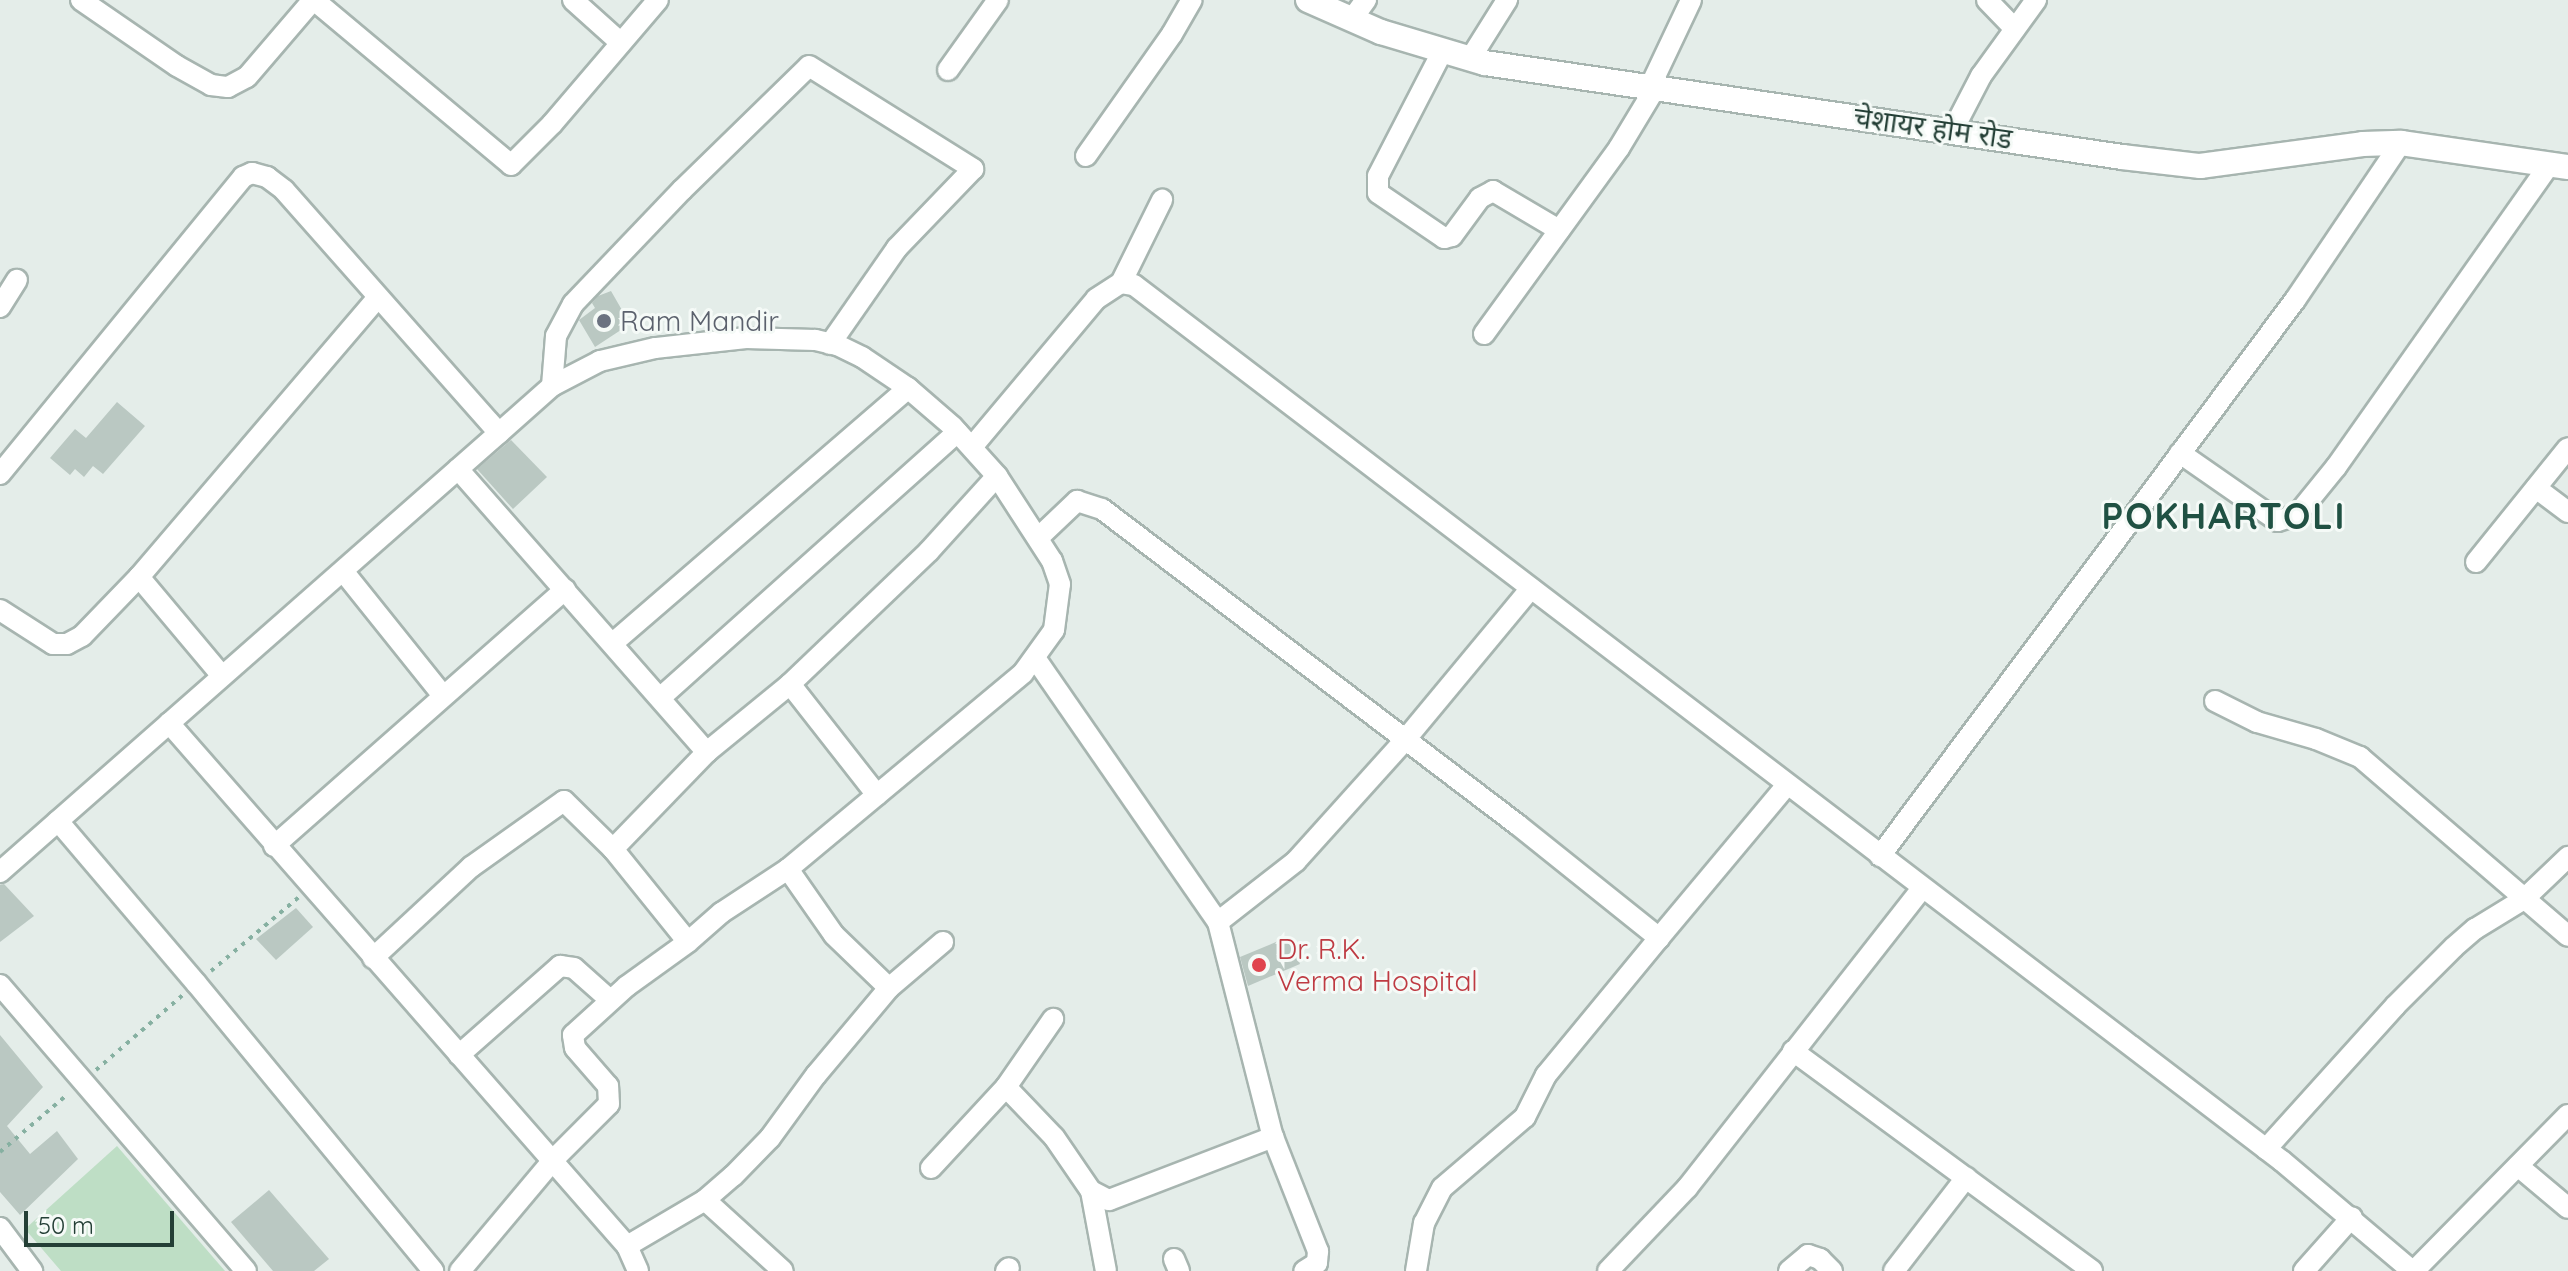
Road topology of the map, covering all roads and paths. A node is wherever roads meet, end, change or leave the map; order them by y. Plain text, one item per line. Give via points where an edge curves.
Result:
1 (81, 0) edge
2 (313, 0) edge
3 (573, 0) edge
4 (658, 0) edge
5 (998, 0) edge
6 (1192, 0) edge
7 (1308, 0) edge
8 (1507, 0) edge
9 (1691, 0) edge
10 (1987, 0) edge
11 (2036, 0) edge
12 (1359, 10) edge
13 (2015, 29) junction
14 (621, 43) junction
15 (1442, 52) junction
16 (1470, 59) junction
17 (948, 70) dead end
18 (1651, 89) junction
19 (1953, 130) junction
20 (2401, 143) junction
21 (1086, 156) dead end
22 (2559, 165) edge
23 (1162, 200) dead end
24 (1559, 230) junction
25 (17, 280) dead end
26 (1121, 283) junction
27 (378, 297) junction
28 (0, 307) edge
29 (1484, 334) dead end
30 (830, 344) junction
31 (552, 386) junction
32 (908, 388) junction
33 (499, 433) junction
34 (965, 440) junction
35 (2568, 448) edge
36 (2180, 453) junction
37 (458, 469) junction
38 (0, 474) edge
39 (997, 476) junction
40 (2536, 488) junction
41 (2568, 512) edge
42 (1038, 538) junction
43 (2476, 562) dead end
44 (343, 571) junction
45 (139, 577) junction
46 (1531, 588) junction
47 (565, 589) junction
48 (0, 610) edge
49 (613, 643) junction
50 (1035, 658) junction
51 (222, 676) junction
52 (790, 684) junction
53 (443, 696) junction
54 (660, 698) junction
55 (2215, 701) dead end
56 (169, 723) junction
57 (1405, 740) junction
58 (707, 752) junction
59 (1787, 785) junction
60 (877, 795) junction
61 (58, 821) junction
62 (274, 846) junction
63 (613, 849) junction
64 (1880, 856) junction
65 (2568, 857) edge
66 (788, 869) junction
67 (0, 872) edge
68 (1922, 888) junction
69 (2524, 899) junction
70 (1218, 922) junction
71 (2568, 936) edge
72 (1659, 938) junction
73 (688, 942) junction
74 (943, 942) dead end
75 (373, 958) junction
76 (0, 985) edge
77 (889, 988) junction
78 (610, 1000) junction
79 (1053, 1019) dead end
80 (1793, 1051) junction
81 (459, 1055) junction
82 (82, 1081) junction
83 (1006, 1087) junction
84 (2568, 1115) edge
85 (1273, 1137) junction
86 (2266, 1149) junction
87 (0, 1152) edge
88 (553, 1160) junction
89 (2518, 1166) junction
90 (931, 1168) dead end
91 (1966, 1178) junction
92 (1091, 1191) junction
93 (705, 1200) junction
94 (2568, 1208) edge
95 (2352, 1217) junction
96 (0, 1228) edge
97 (627, 1246) junction
98 (32, 1271) edge
99 (246, 1271) edge
100 (433, 1271) edge
101 (460, 1271) edge
102 (638, 1271) edge
103 (783, 1271) edge
104 (1106, 1271) edge
105 (1304, 1271) edge
106 (1416, 1271) edge
107 (1608, 1271) edge
108 (1789, 1271) edge
109 (1832, 1271) edge
110 (1894, 1271) edge
111 (2092, 1271) edge
112 (2304, 1271) edge
113 (2413, 1271) edge

1 - 2 street via 177,66 211,85 228,87 247,77
2 - 14 street via 511,165
3 - 14 street
4 - 14 street
5 - 17 street
6 - 21 street
7 - 12 street, चेशायर होम रोड
8 - 16 street
9 - 18 street
10 - 13 street
11 - 13 street
12 - 15 street, चेशायर होम रोड
13 - 19 street via 1981,76
15 - 16 street, चेशायर होम रोड
15 - 24 street via 1378,176 1378,193 1444,238 1452,236 1480,198 1493,191
16 - 18 street, चेशायर होम रोड
18 - 19 street, चेशायर होम रोड
18 - 24 street via 1619,148
19 - 20 street, चेशायर होम रोड via 2200,166
20 - 22 street, चेशायर होम रोड
20 - 36 street via 2311,278
22 - 36 street via 2297,515 2278,521
23 - 26 street
24 - 29 street
25 - 28 street
26 - 34 street via 1096,299
26 - 46 street via 1152,297
27 - 33 street
27 - 38 street via 284,190 267,177 243,177
27 - 45 street
30 - 31 street via 746,338 655,348 600,361
30 - 31 street via 897,248 973,169 809,66 573,304 556,336
30 - 32 street via 862,357
31 - 33 street
32 - 34 street
32 - 49 street
33 - 37 street
34 - 39 street
34 - 54 street
35 - 40 street
36 - 64 street
37 - 44 street
37 - 47 street
39 - 42 street
39 - 52 street via 929,551
40 - 41 street
40 - 43 street
42 - 50 street via 1060,584 1054,630
42 - 57 street via 1077,501 1093,504
44 - 51 street
44 - 53 street
45 - 48 street via 82,636 67,644 39,638
45 - 51 street
46 - 57 street
46 - 59 street
47 - 49 street
47 - 53 street
49 - 54 street
50 - 60 street
50 - 70 street
51 - 56 street
52 - 58 street
52 - 60 street
53 - 62 street
54 - 58 street
55 - 69 street via 2257,722 2360,757
56 - 61 street
56 - 62 street
57 - 70 street via 1296,861
57 - 72 street
58 - 63 street
59 - 64 street
59 - 72 street
60 - 66 street
61 - 67 street
61 - 100 street
62 - 75 street
63 - 73 street
63 - 75 street via 564,801 471,867
64 - 68 street
65 - 69 street
66 - 73 street
66 - 77 street via 834,935
68 - 80 street
68 - 86 street
69 - 71 street
69 - 86 street via 2454,947
70 - 85 street
72 - 106 street via 1542,1080 1525,1117 1442,1188 1424,1223
73 - 78 street
74 - 77 street
75 - 81 street
76 - 82 street
77 - 93 street via 770,1138
78 - 81 street via 574,968 560,966
78 - 88 street via 572,1038 608,1086 609,1104
79 - 83 street
80 - 91 street
80 - 107 street via 1687,1188
81 - 88 street
82 - 87 path
82 - 99 street
83 - 90 street
83 - 92 street via 1054,1137
84 - 89 street
85 - 92 street via 1116,1199
85 - 105 street via 1318,1251 1317,1263
86 - 95 street
88 - 97 street
88 - 101 street
89 - 94 street
89 - 113 street
91 - 110 street
91 - 111 street
92 - 104 street
93 - 97 street
93 - 103 street
95 - 112 street
95 - 113 street
96 - 98 street
97 - 102 street
108 - 109 street via 1808,1255

